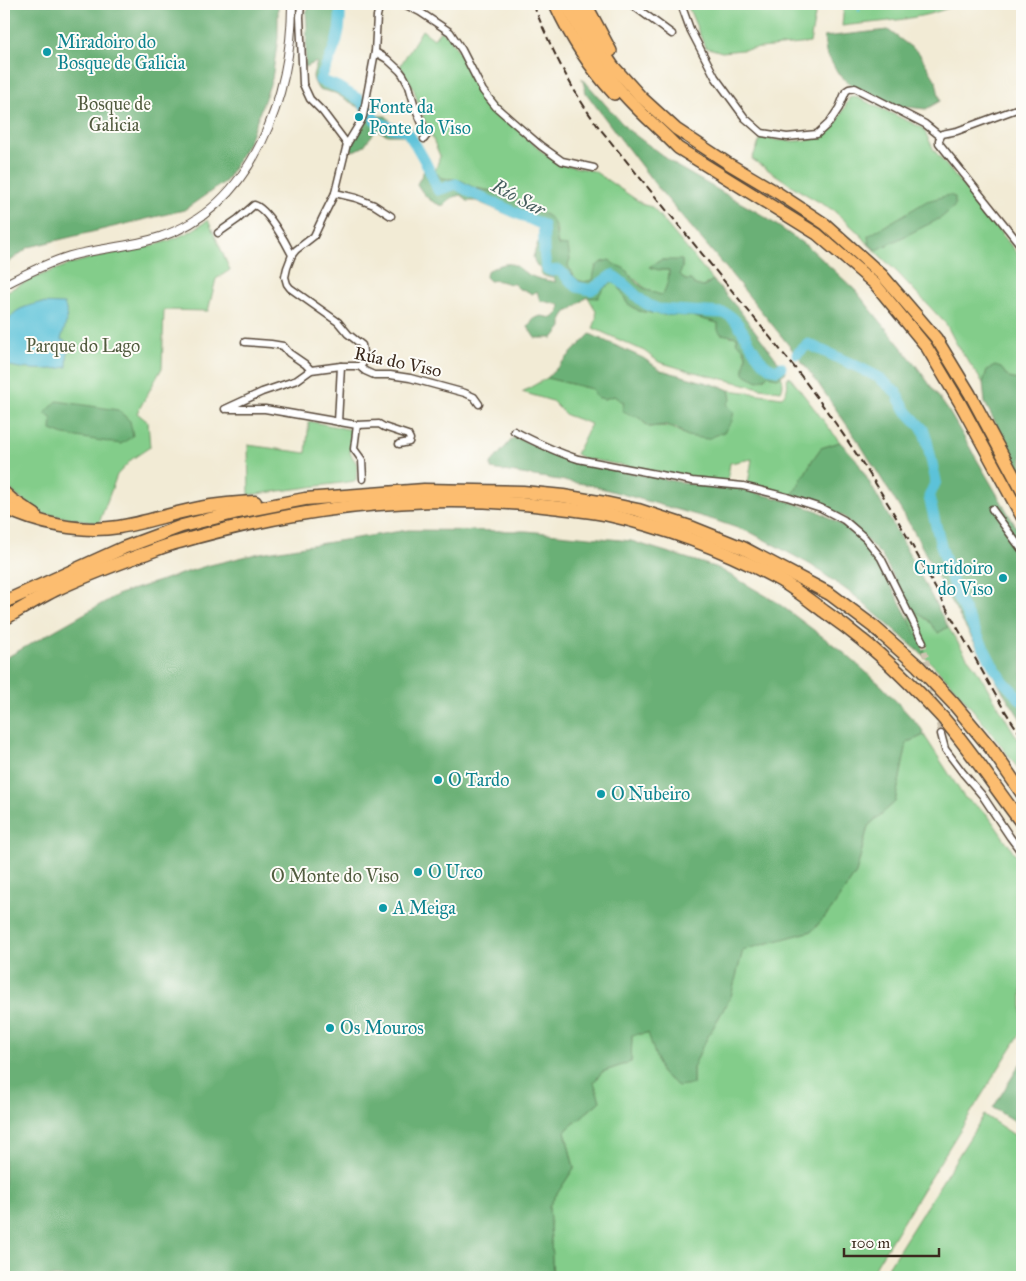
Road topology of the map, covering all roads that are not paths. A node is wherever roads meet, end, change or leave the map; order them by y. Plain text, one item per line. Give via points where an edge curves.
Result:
1 (292, 4) edge
2 (301, 4) edge
3 (380, 4) edge
4 (404, 4) edge
5 (555, 4) edge
6 (566, 4) edge
7 (576, 4) edge
8 (586, 4) edge
9 (631, 4) edge
10 (681, 4) edge
11 (672, 34) dead end
12 (375, 52) junction
13 (641, 97) junction
14 (1022, 107) edge
15 (940, 136) junction
16 (424, 139) dead end
17 (347, 144) junction
18 (678, 148) junction
19 (594, 168) dead end
20 (335, 193) junction
21 (391, 216) dead end
22 (218, 233) dead end
23 (1022, 246) edge
24 (292, 256) junction
25 (4, 285) edge
26 (246, 342) dead end
27 (342, 366) junction
28 (359, 366) junction
29 (311, 370) junction
30 (479, 404) dead end
31 (338, 422) junction
32 (357, 425) junction
33 (514, 431) dead end
34 (399, 444) dead end
35 (363, 479) dead end
36 (1022, 491) edge
37 (4, 493) edge
38 (305, 499) junction
39 (4, 507) edge
40 (992, 509) dead end
41 (1022, 517) edge
42 (48, 522) junction
43 (1022, 550) edge
44 (52, 592) junction
45 (4, 602) edge
46 (4, 618) edge
47 (4, 629) edge
48 (923, 642) tunnel mouth
49 (941, 734) tunnel mouth
50 (1022, 793) edge
51 (1022, 823) edge
52 (1022, 853) edge

1 - 25 street via 288,60 275,108 249,163 215,206 193,222 161,237 71,256
2 - 17 street via 304,84 310,99
3 - 12 street
4 - 19 street via 450,32 483,91 496,107 541,146 562,161
5 - 18 highway via 580,51 602,81 656,134
6 - 18 highway via 612,81
7 - 13 highway via 613,66
8 - 13 highway
9 - 11 street
10 - 15 street via 690,29 716,77 745,118 762,133 787,137 817,134 829,123 846,91 855,88 925,124
12 - 16 street via 400,71 409,86 427,134
12 - 17 street via 362,120
13 - 36 highway via 676,129 825,224 882,275 936,338
14 - 15 street
15 - 23 street via 939,143
17 - 20 street
18 - 41 highway via 817,234 875,284 926,346
20 - 21 street via 374,205
20 - 24 street via 314,236
22 - 24 street via 254,205 259,206
24 - 28 street via 286,284 338,322 362,346 364,359
26 - 29 street via 283,346
27 - 28 street, Rúa do Viso
27 - 29 street, Rúa do Viso
27 - 31 street
28 - 30 street, Rúa do Viso via 374,375 410,378 465,393
29 - 31 street, Rúa do Viso via 297,380 225,409 265,409
31 - 32 street
32 - 34 street via 379,424 408,435 409,442
32 - 35 street via 354,449 362,460
33 - 48 street via 587,462 692,481 743,486 821,508 844,520 881,558
37 - 42 highway
38 - 42 highway via 192,509 119,527 86,529
38 - 45 highway via 182,526 123,548
38 - 50 highway via 424,490 563,496 638,510 727,541 830,594 874,628 918,666 954,704
39 - 42 highway
40 - 43 street
44 - 46 highway
44 - 47 highway
44 - 51 highway via 177,542 285,517 361,506 477,501 523,503 637,522 688,539 780,580 864,641 936,711
49 - 52 street via 945,749

